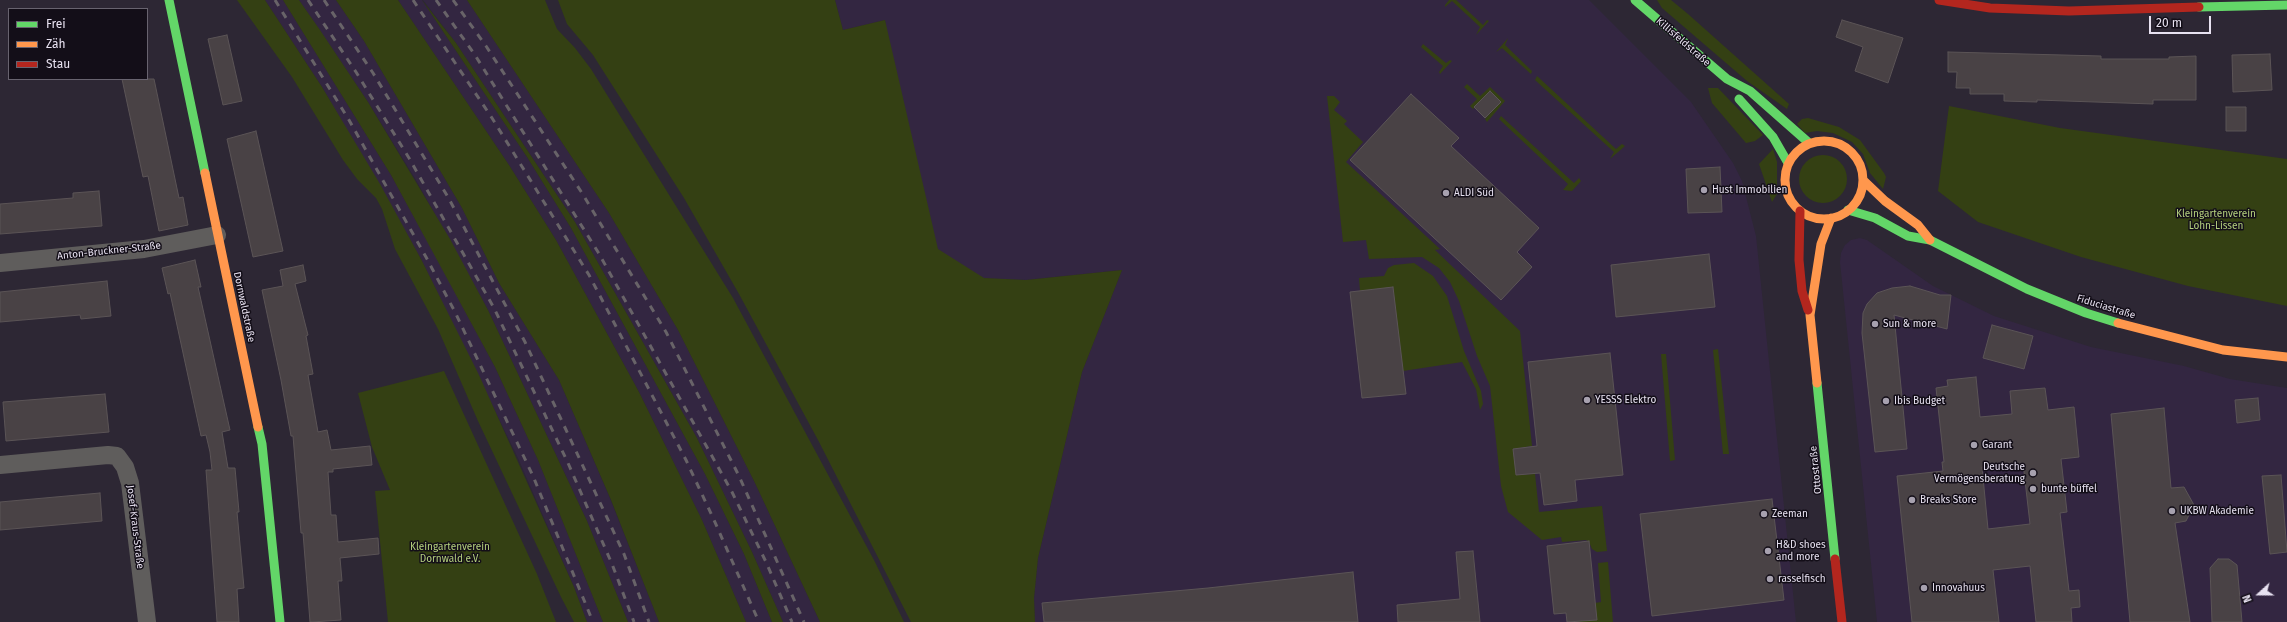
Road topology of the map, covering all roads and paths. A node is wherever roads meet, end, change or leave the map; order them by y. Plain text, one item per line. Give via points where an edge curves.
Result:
1 (169, 0) edge
2 (1939, 0) edge
3 (1638, 1) edge
4 (2287, 5) edge
5 (1727, 79) junction
6 (1809, 143) junction
7 (1788, 163) junction
8 (1863, 180) junction
9 (1848, 210) junction
10 (1800, 211) junction
11 (1831, 218) junction
12 (217, 235) junction
13 (1930, 240) junction
14 (0, 263) edge
15 (1810, 315) junction
16 (2287, 357) edge
17 (0, 465) edge
18 (147, 622) edge
19 (280, 622) edge
20 (1842, 622) edge

1 - 12 main road, Dornwaldstraße
2 - 4 main road via 1990,8 2069,11
3 - 5 main road, Killisfeldstraße
5 - 6 main road, Killisfeldstraße via 1750,91
5 - 7 main road, Killisfeldstraße via 1738,98 1773,137
6 - 7 main road
6 - 8 main road via 1826,140 1842,145 1855,156
7 - 10 main road via 1786,191
8 - 9 main road via 1860,197
8 - 13 main road, Fiduciastraße via 1885,201 1918,225
9 - 11 main road
9 - 13 main road, Fiduciastraße via 1875,218 1908,236
10 - 11 main road via 1810,216
10 - 15 main road, Ottostraße via 1801,284
11 - 15 main road, Ottostraße via 1821,244
12 - 14 street, Anton-Bruckner-Straße via 144,249
12 - 19 main road, Dornwaldstraße via 262,444
13 - 16 main road, Fiduciastraße via 2027,289 2086,313 2144,331 2223,350
15 - 20 main road, Ottostraße
17 - 18 street, Josef-Kraus-Straße via 117,456 125,467 130,483

